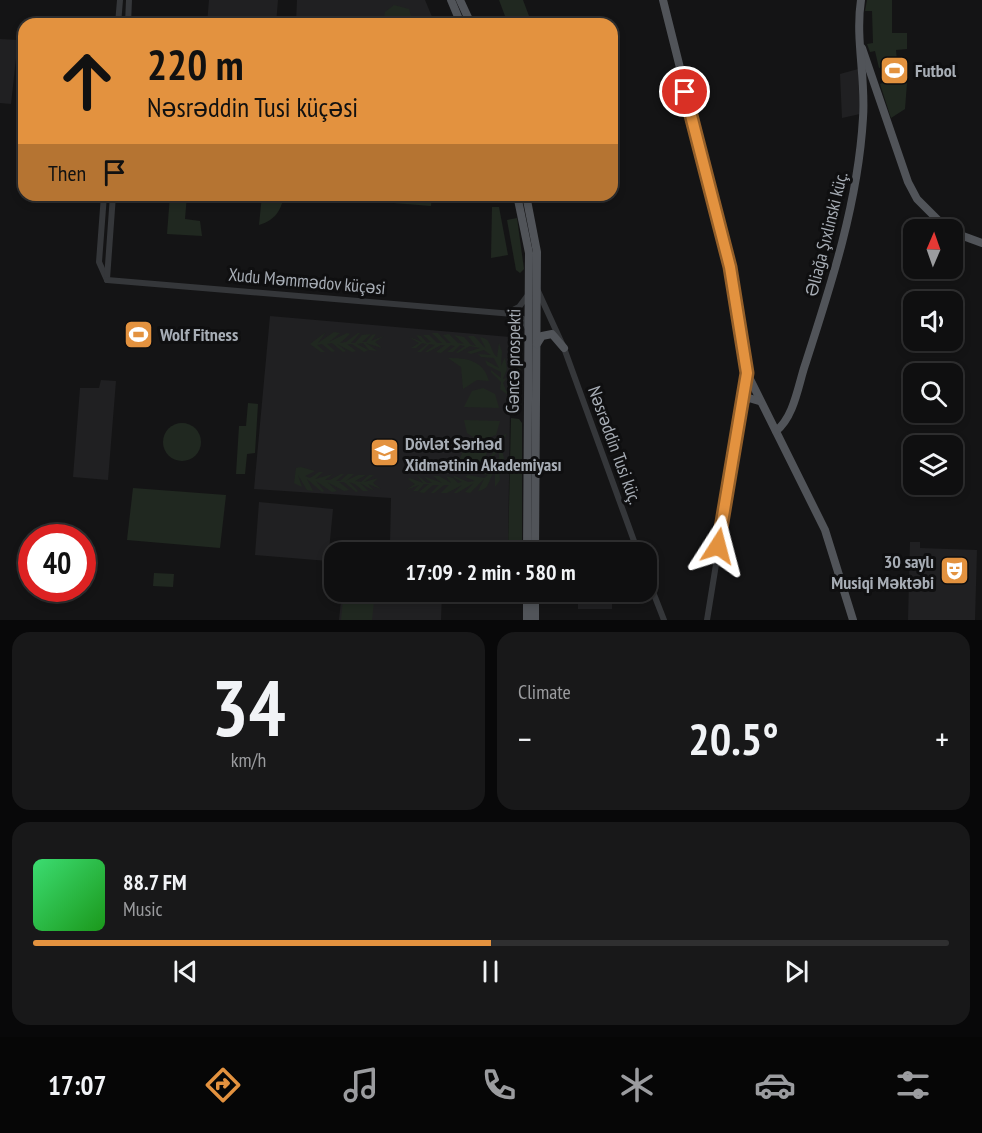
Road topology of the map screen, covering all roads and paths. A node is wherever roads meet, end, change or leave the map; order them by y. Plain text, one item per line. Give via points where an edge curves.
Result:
1 (120, 0) edge
2 (129, 0) edge
3 (451, 0) edge
4 (460, 0) edge
5 (663, 0) edge
6 (861, 0) edge
7 (118, 18) edge
8 (128, 18) edge
9 (458, 18) edge
10 (468, 18) edge
11 (859, 41) junction
12 (863, 95) junction
13 (882, 103) junction
14 (104, 201) edge
15 (113, 201) edge
16 (519, 201) edge
17 (527, 201) edge
18 (937, 219) edge
19 (963, 236) edge
20 (982, 243) edge
21 (533, 253) junction
22 (106, 280) junction
23 (533, 292) junction
24 (506, 313) junction
25 (528, 328) junction
26 (536, 345) junction
27 (564, 348) junction
28 (747, 373) junction
29 (759, 400) junction
30 (742, 405) junction
31 (776, 431) junction
32 (527, 542) edge
33 (535, 542) edge
34 (635, 542) edge
35 (527, 602) edge
36 (535, 602) edge
37 (657, 602) edge
38 (526, 620) edge
39 (535, 620) edge
40 (664, 620) edge
41 (706, 620) edge
42 (853, 620) edge

1 - 7 street
2 - 8 street
3 - 9 main road
4 - 10 main road
5 - 28 main road via 730,267
6 - 11 main road, Əliağa Şıxlinski küç.
11 - 12 main road, Əliağa Şıxlinski küç.
11 - 13 main road
12 - 13 main road via 874,95
12 - 31 main road, Əliağa Şıxlinski küç. via 861,148 847,226 787,419
13 - 18 main road via 908,182 917,199
14 - 22 street via 99,262
15 - 22 street
16 - 21 main road
17 - 21 main road
19 - 20 main road
21 - 23 main road
21 - 23 main road, Gəncə prospekti via 529,278
22 - 24 street, Xudu Məmmədov küçəsi
23 - 24 street via 519,307
23 - 25 main road, Gəncə prospekti
23 - 26 main road, Gəncə prospekti
23 - 27 street, Nəsrəddin Tusi küç.
24 - 25 street via 519,316
25 - 32 main road, Gəncə prospekti
26 - 27 main road via 542,336 552,334
26 - 33 main road, Gəncə prospekti
27 - 34 street, Nəsrəddin Tusi küç.
28 - 29 main road
28 - 30 street
29 - 30 main road via 750,398
29 - 31 main road
30 - 41 street
31 - 42 main road via 825,530
35 - 38 main road
36 - 39 main road
37 - 40 street

